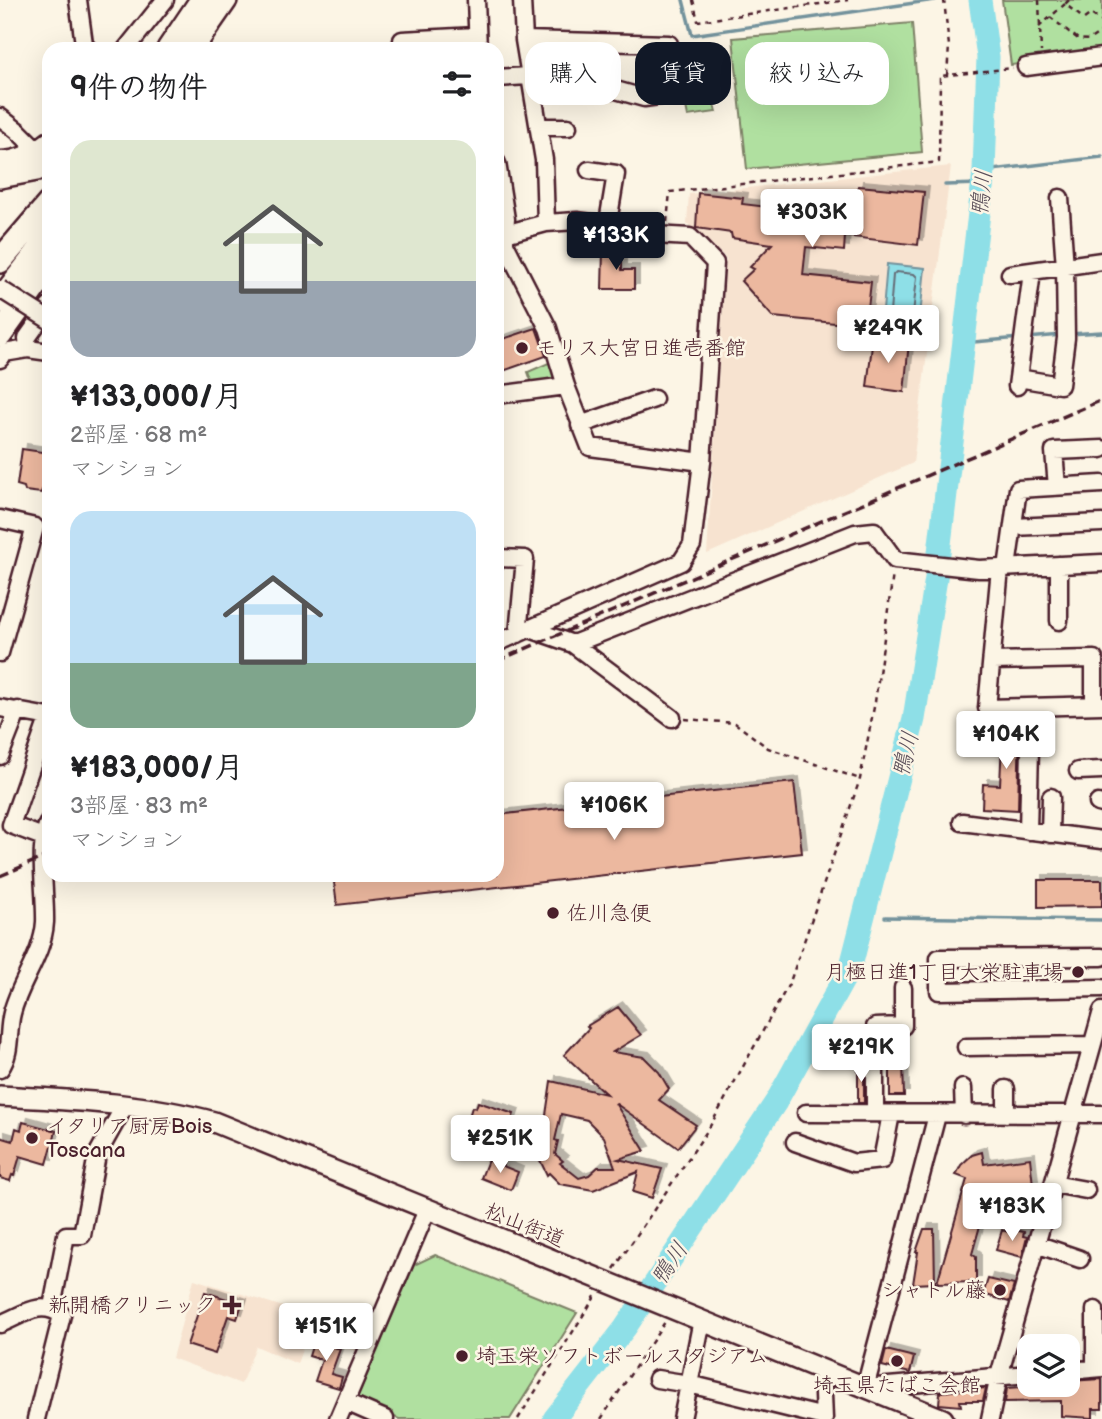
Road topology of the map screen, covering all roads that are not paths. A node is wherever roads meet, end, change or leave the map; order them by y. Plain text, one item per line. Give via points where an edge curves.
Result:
1 (78, 0) edge
2 (200, 0) edge
3 (225, 0) edge
4 (476, 0) edge
5 (522, 0) edge
6 (157, 3) edge
7 (524, 40) junction
8 (84, 42) edge
9 (131, 42) edge
10 (176, 42) edge
11 (179, 42) edge
12 (402, 42) edge
13 (452, 42) edge
14 (477, 42) edge
15 (596, 42) edge
16 (621, 43) edge
17 (525, 49) edge
18 (1102, 57) edge
19 (1034, 66) road end
20 (525, 76) edge
21 (504, 78) edge
22 (621, 92) edge
23 (534, 105) edge
24 (0, 117) edge
25 (539, 128) junction
26 (568, 128) dead end
27 (42, 148) edge
28 (42, 151) edge
29 (42, 157) edge
30 (0, 160) edge
31 (589, 170) dead end
32 (0, 176) edge
33 (1060, 198) dead end
34 (504, 207) edge
35 (42, 212) edge
36 (546, 223) junction
37 (504, 224) edge
38 (607, 228) junction
39 (504, 231) edge
40 (504, 241) edge
41 (42, 247) edge
42 (0, 261) edge
43 (1102, 261) edge
44 (1065, 267) junction
45 (1032, 272) junction
46 (1010, 274) dead end
47 (42, 279) edge
48 (0, 289) edge
49 (0, 301) edge
50 (42, 316) edge
51 (42, 317) edge
52 (27, 349) junction
53 (1, 350) edge
54 (42, 351) edge
55 (566, 386) junction
56 (504, 394) edge
57 (654, 399) dead end
58 (580, 425) junction
59 (1102, 449) edge
60 (702, 462) junction
61 (1102, 484) edge
62 (1057, 487) junction
63 (0, 519) edge
64 (1102, 523) edge
65 (1013, 527) junction
66 (504, 558) edge
67 (1102, 564) edge
68 (1059, 565) junction
69 (1004, 568) junction
70 (1059, 621) dead end
71 (524, 632) junction
72 (504, 640) edge
73 (573, 644) junction
74 (0, 653) edge
75 (992, 661) junction
76 (1098, 705) edge
77 (1031, 707) junction
78 (0, 708) edge
79 (18, 710) junction
80 (42, 715) edge
81 (671, 718) road end
82 (42, 737) edge
83 (0, 756) edge
84 (1102, 770) edge
85 (1078, 771) dead end
86 (1051, 797) dead end
87 (962, 822) dead end
88 (42, 829) edge
89 (1028, 831) junction
90 (1050, 834) junction
91 (1102, 840) edge
92 (45, 882) edge
93 (1102, 957) edge
94 (903, 988) dead end
95 (1102, 988) edge
96 (1101, 1015) edge
97 (1092, 1045) junction
98 (966, 1046) dead end
99 (0, 1069) edge
100 (963, 1087) dead end
101 (1006, 1088) dead end
102 (0, 1096) edge
103 (125, 1105) junction
104 (806, 1113) dead end
105 (883, 1114) junction
106 (1006, 1114) junction
107 (1073, 1114) junction
108 (1102, 1114) edge
109 (937, 1115) junction
110 (964, 1115) junction
111 (795, 1142) dead end
112 (1053, 1184) junction
113 (1086, 1190) dead end
114 (427, 1210) junction
115 (1036, 1244) junction
116 (1080, 1259) dead end
117 (52, 1307) junction
118 (1095, 1310) dead end
119 (702, 1320) junction
120 (0, 1324) edge
121 (1098, 1368) edge
122 (822, 1370) junction
123 (1080, 1370) edge
124 (1017, 1375) edge
125 (999, 1377) junction
126 (657, 1379) dead end
127 (690, 1384) junction
128 (864, 1388) junction
129 (346, 1402) junction
130 (824, 1418) edge
131 (36, 1419) edge
132 (338, 1419) edge
133 (384, 1419) edge
134 (682, 1419) edge
135 (943, 1419) edge
136 (990, 1419) edge

1 - 8 street
2 - 10 highway
3 - 11 highway
4 - 14 street
5 - 7 street
6 - 9 street
7 - 15 street
7 - 17 street
12 - 13 street
16 - 22 street via 669,44 680,93 644,98
18 - 19 street
20 - 21 street
23 - 25 street
24 - 27 street
25 - 26 street
25 - 36 street
28 - 30 street
29 - 32 highway via 37,169
31 - 38 street via 616,174
33 - 44 street
34 - 37 street
35 - 42 highway
36 - 38 street via 577,220
36 - 39 street
38 - 60 street via 618,233 690,237 715,263
40 - 55 street via 548,328
41 - 49 highway
43 - 44 street
44 - 45 street
44 - 45 street via 1066,338 1060,385 1017,383
45 - 46 street
47 - 53 highway
48 - 50 street, bridge
51 - 52 street via 27,338
52 - 53 street
52 - 54 street
55 - 56 street
55 - 58 street
57 - 58 street
58 - 60 street via 590,447
59 - 62 street via 1055,451
60 - 71 street via 692,545 681,562
61 - 62 street
62 - 65 street via 1018,489
63 - 74 street via 35,527
64 - 65 street
65 - 69 street
66 - 71 street via 525,559
67 - 68 street
68 - 69 street
68 - 70 street
69 - 73 street via 898,560 874,531 855,533
69 - 75 street
71 - 72 street
71 - 73 street
73 - 81 street
75 - 76 street via 1094,659
75 - 77 street via 988,708
76 - 77 street
77 - 89 street
78 - 79 street
79 - 80 street
79 - 83 street
82 - 88 street via 11,825
84 - 85 street
86 - 90 street
87 - 89 street
89 - 90 street
90 - 91 street
92 - 99 street via 45,925 13,1009 8,1055
93 - 95 street via 939,958 939,991
94 - 105 street via 903,1026 875,1027
96 - 97 street
97 - 98 street
97 - 107 street
100 - 110 street
101 - 106 street
102 - 103 main road, 松山街道
103 - 114 main road, 松山街道 via 214,1122
103 - 117 street via 97,1155 82,1235 66,1235
104 - 105 street
105 - 109 street
105 - 111 street via 882,1160 854,1163
106 - 107 street
106 - 110 street
107 - 108 street
107 - 112 street
109 - 110 street
109 - 128 street
112 - 113 street
112 - 115 street
114 - 119 main road, 松山街道
114 - 129 street
115 - 116 street
115 - 125 street
117 - 120 street via 43,1306
117 - 131 street via 62,1315
118 - 121 street
119 - 122 main road, 松山街道
119 - 127 street
121 - 123 street
122 - 128 main road, 松山街道
122 - 130 street
124 - 125 street
125 - 128 street
125 - 136 street
126 - 127 street
127 - 130 street
127 - 134 street
128 - 135 main road, 松山街道
129 - 132 street
129 - 133 street

